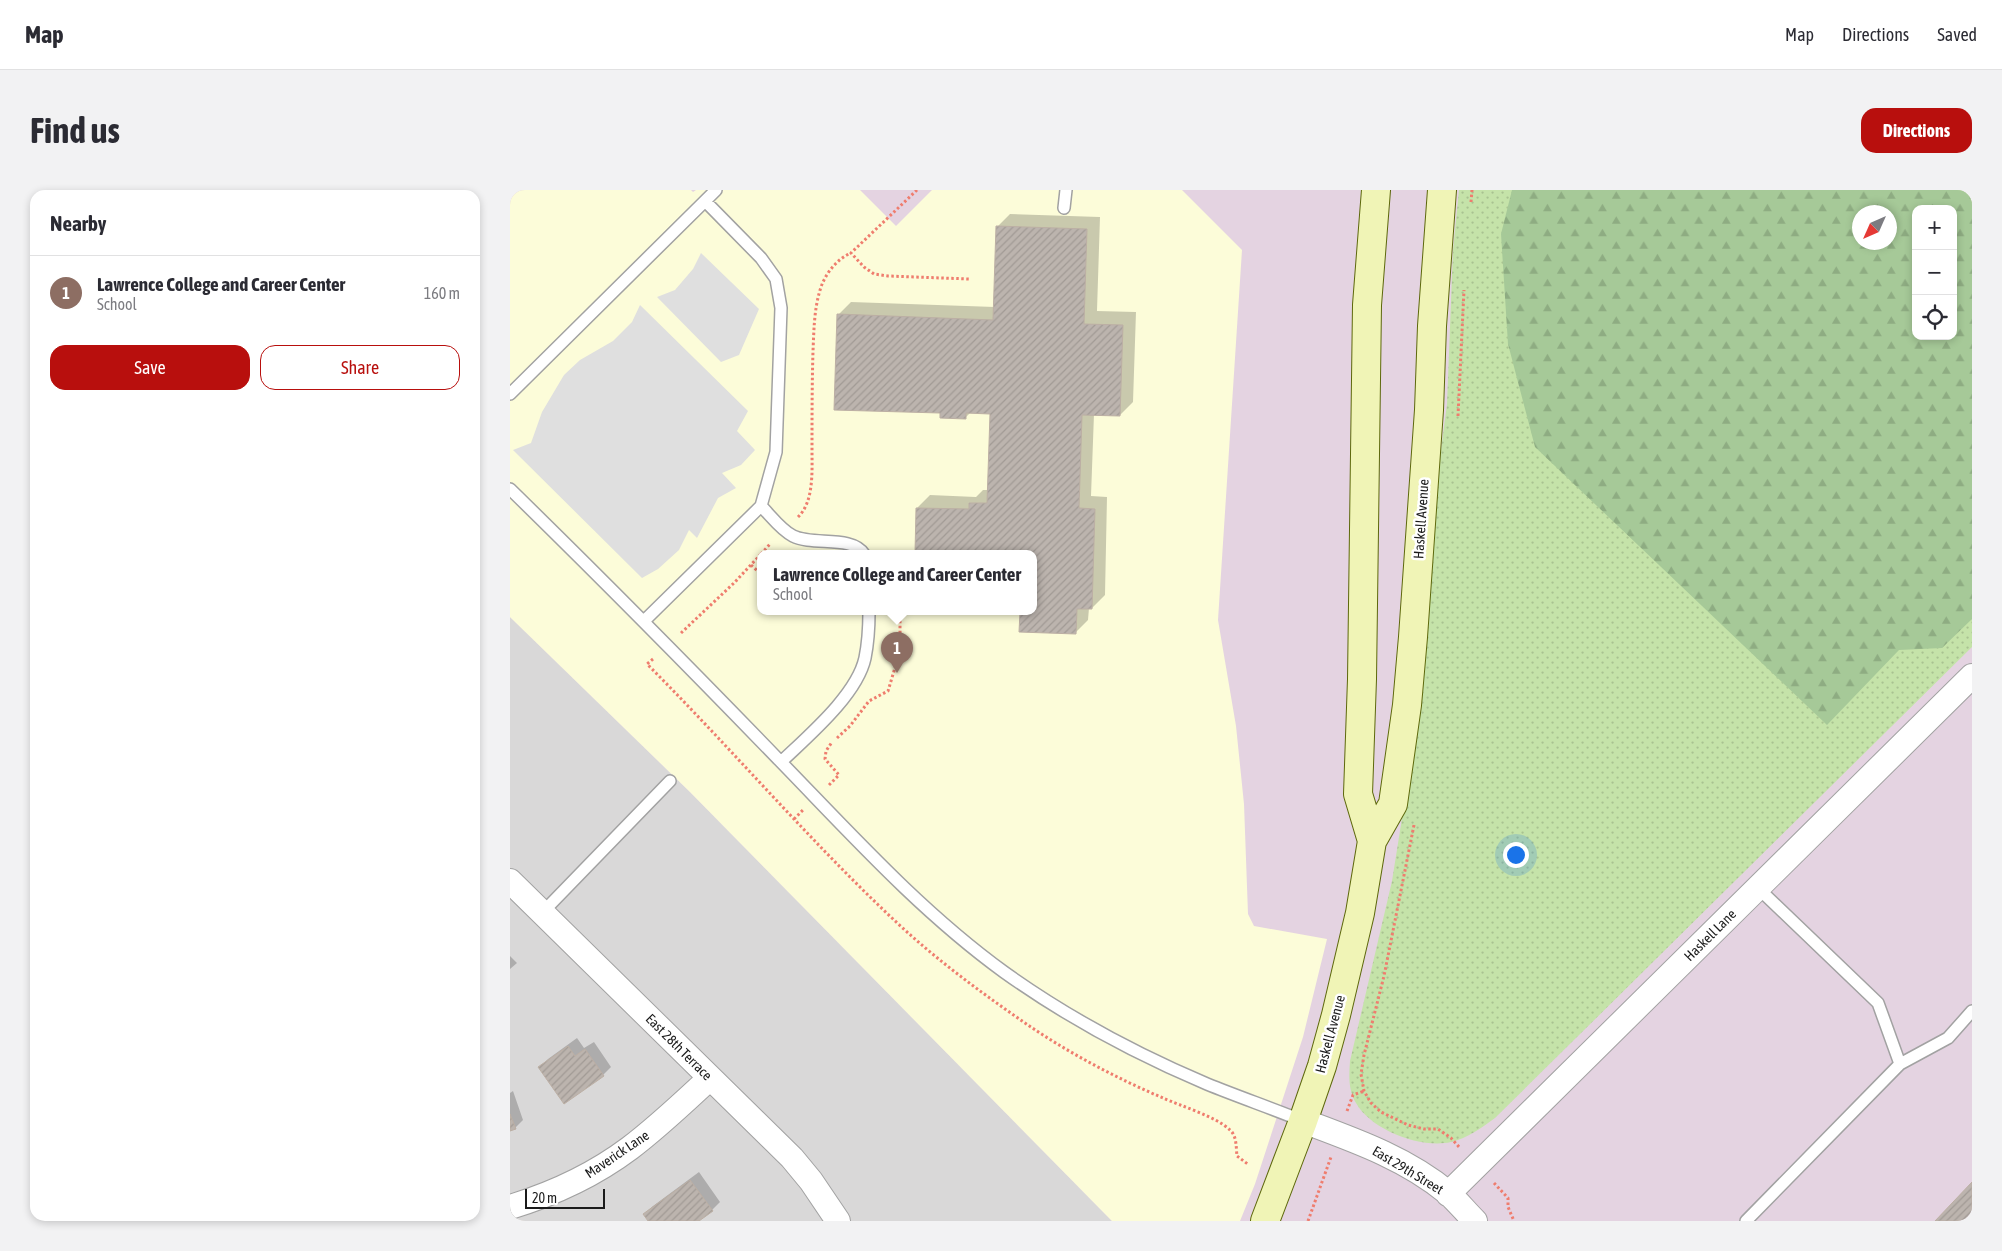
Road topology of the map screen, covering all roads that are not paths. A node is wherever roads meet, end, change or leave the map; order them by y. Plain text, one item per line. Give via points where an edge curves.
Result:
1 (1066, 190) edge
2 (1376, 190) edge
3 (1442, 190) edge
4 (710, 194) edge
5 (1064, 208) dead end
6 (510, 394) edge
7 (510, 489) edge
8 (761, 506) junction
9 (862, 550) edge
10 (869, 615) edge
11 (644, 621) junction
12 (1972, 676) edge
13 (781, 762) junction
14 (670, 781) dead end
15 (1372, 841) junction
16 (510, 881) edge
17 (1758, 888) junction
18 (542, 913) junction
19 (1972, 1011) edge
20 (1900, 1064) junction
21 (710, 1078) junction
22 (1304, 1121) junction
23 (1448, 1194) junction
24 (510, 1207) edge
25 (838, 1221) edge
26 (1265, 1221) edge
27 (1475, 1221) edge
28 (1746, 1221) edge

1 - 5 lane
2 - 15 main road, Haskell Avenue via 1367,305 1358,794
3 - 15 main road, Haskell Avenue via 1407,705 1393,804
4 - 6 lane
4 - 8 lane via 776,279 781,308 776,452
7 - 11 lane
8 - 9 lane via 784,530 804,540 850,544
8 - 11 lane
10 - 13 lane via 865,659 857,678 832,712
11 - 13 lane
12 - 17 street, Haskell Lane
13 - 22 lane via 900,884 951,930 1052,1004 1157,1062
14 - 18 lane
15 - 22 main road, Haskell Avenue via 1360,913 1336,1015
16 - 18 street, East 28th Terrace
17 - 20 lane via 1878,1003
17 - 23 street, Haskell Lane
18 - 21 street, East 28th Terrace
19 - 20 lane via 1948,1038
20 - 28 lane
21 - 24 street, Maverick Lane via 652,1131 606,1164 568,1185
21 - 25 street, East 28th Terrace via 792,1158
22 - 23 street, East 29th Street via 1390,1156
22 - 26 main road, Haskell Avenue
23 - 27 street, East 29th Street

